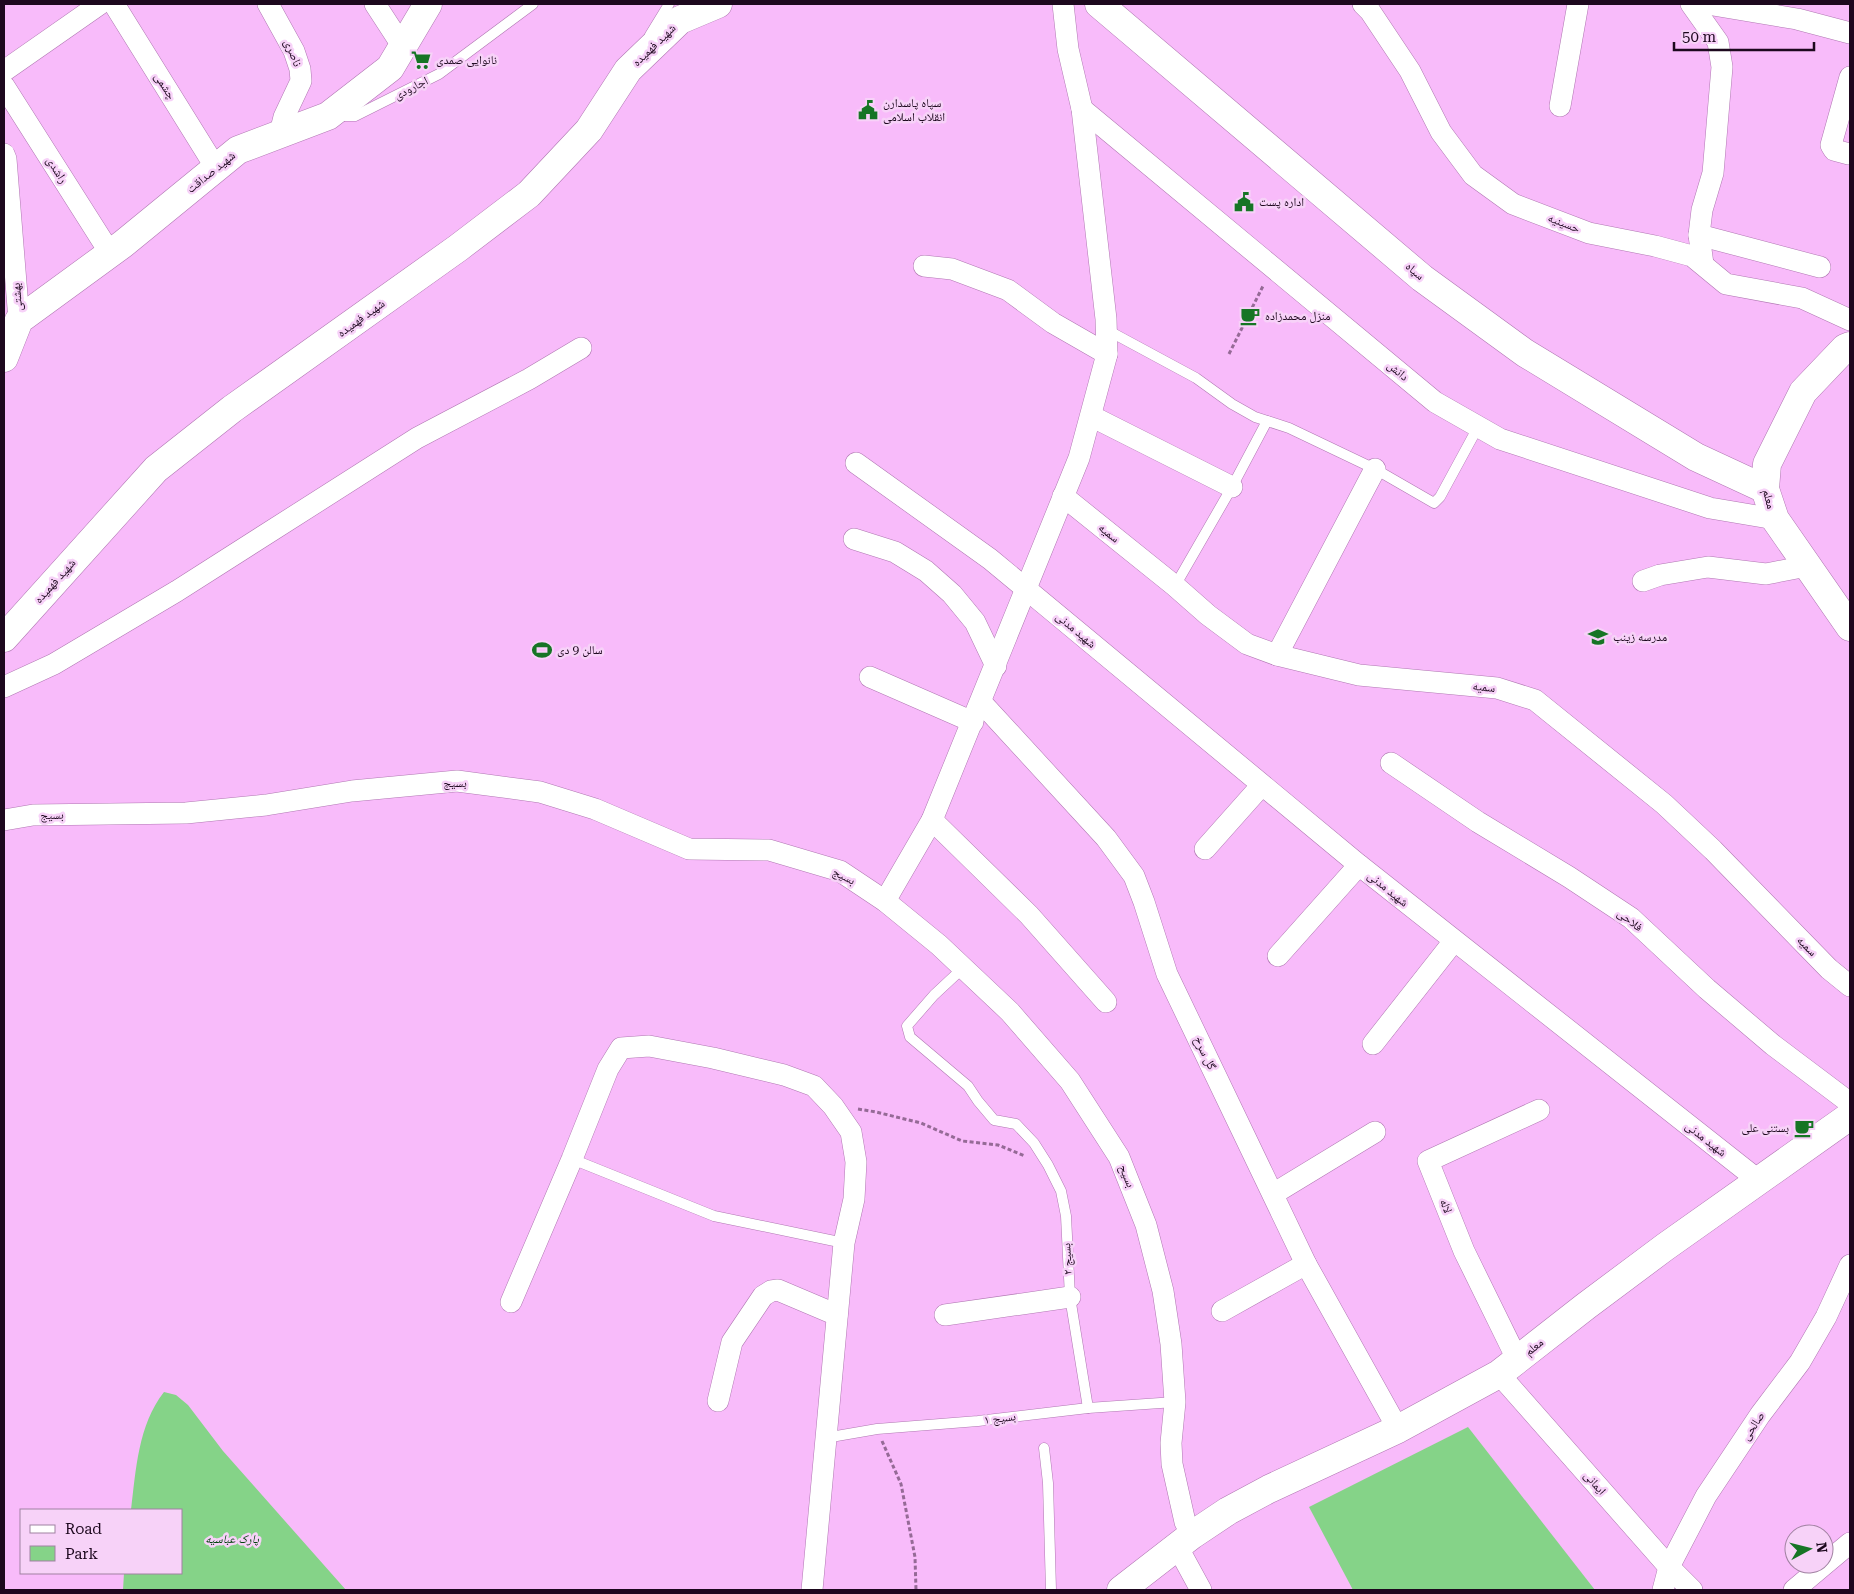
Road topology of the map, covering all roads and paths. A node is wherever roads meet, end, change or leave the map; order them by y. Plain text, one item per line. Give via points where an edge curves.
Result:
1 (100, 4) edge
2 (114, 4) edge
3 (268, 4) edge
4 (375, 4) edge
5 (428, 4) edge
6 (533, 4) edge
7 (669, 4) edge
8 (718, 4) edge
9 (1063, 4) edge
10 (1099, 4) edge
11 (1363, 4) edge
12 (1578, 4) edge
13 (1691, 4) edge
14 (1708, 4) edge
15 (1850, 33) edge
16 (403, 47) junction
17 (628, 70) junction
18 (4, 71) edge
19 (1850, 77) edge
20 (4, 86) edge
21 (1560, 106) dead end
22 (1082, 109) junction
23 (328, 116) junction
24 (280, 133) junction
25 (1849, 154) edge
26 (4, 157) edge
27 (216, 168) junction
28 (1698, 235) junction
29 (110, 254) junction
30 (1703, 264) junction
31 (924, 266) dead end
32 (1272, 267) junction
33 (1820, 267) dead end
34 (20, 320) junction
35 (1850, 320) edge
36 (1107, 330) junction
37 (1850, 346) edge
38 (581, 348) dead end
39 (1107, 354) junction
40 (1229, 354) dead end
41 (4, 358) edge
42 (1091, 416) junction
43 (1267, 421) junction
44 (1478, 427) junction
45 (856, 463) dead end
46 (1375, 469) junction
47 (1232, 488) junction
48 (1765, 489) junction
49 (1063, 496) junction
50 (1775, 520) junction
51 (854, 539) dead end
52 (1807, 566) junction
53 (1643, 581) dead end
54 (1175, 586) junction
55 (1025, 588) junction
56 (1850, 627) edge
57 (4, 638) edge
58 (1277, 655) junction
59 (996, 666) junction
60 (870, 677) dead end
61 (4, 687) edge
62 (981, 702) junction
63 (973, 722) junction
64 (1391, 763) dead end
65 (1261, 786) junction
66 (4, 820) edge
67 (932, 820) junction
68 (1205, 849) dead end
69 (1358, 865) junction
70 (885, 901) junction
71 (1454, 941) junction
72 (1278, 956) dead end
73 (963, 968) junction
74 (1850, 986) edge
75 (1106, 1002) dead end
76 (1373, 1044) dead end
77 (1850, 1103) edge
78 (834, 1106) junction
79 (1539, 1110) dead end
80 (1850, 1116) edge
81 (1375, 1132) dead end
82 (572, 1159) junction
83 (1048, 1165) junction
84 (1758, 1180) junction
85 (1273, 1194) junction
86 (844, 1243) junction
87 (1306, 1264) junction
88 (1850, 1265) edge
89 (1070, 1298) junction
90 (511, 1302) dead end
91 (1222, 1311) dead end
92 (837, 1315) junction
93 (945, 1315) dead end
94 (1508, 1367) junction
95 (718, 1401) dead end
96 (1175, 1402) junction
97 (1088, 1408) junction
98 (877, 1429) junction
99 (1398, 1429) junction
100 (825, 1438) junction
101 (1044, 1448) dead end
102 (1185, 1540) junction
103 (1850, 1543) edge
104 (1669, 1567) junction
105 (1133, 1587) edge
106 (812, 1590) edge
107 (916, 1590) edge
108 (1051, 1590) edge
109 (1201, 1590) edge
110 (1663, 1590) edge
111 (1692, 1590) edge
112 (1794, 1590) edge

1 - 18 street
2 - 27 street, چشمی
3 - 24 street, ناصری via 300,68 301,81
4 - 16 street
5 - 16 street, شهید صداقت
6 - 23 lane, اجارودی via 439,74 355,116
7 - 17 lane
8 - 17 street, شهید فهمیده via 680,20
9 - 22 street via 1068,49
10 - 48 street, سپاه via 1422,278 1525,353 1696,457
11 - 30 street, حسینیه via 1410,71 1441,132 1473,175 1513,204 1589,233 1692,256
12 - 21 street
13 - 28 street via 1718,42 1722,67 1712,173
14 - 15 street via 1797,19
16 - 23 street, شهید صداقت via 390,68
17 - 57 street, شهید فهمیده via 589,130 529,194 232,409 156,469
19 - 25 street via 1831,145 1834,150
20 - 29 street, راشدی
22 - 32 street, دانش
22 - 36 street
23 - 24 street, شهید صداقت
24 - 27 street, شهید صداقت via 238,150
26 - 34 street, بهشتی
27 - 29 street, شهید صداقت
28 - 30 street
28 - 33 street
29 - 34 street, شهید صداقت
30 - 35 street, حسینیه via 1726,284 1802,298
31 - 39 street via 952,269 1008,290 1053,323
32 - 40 path
32 - 44 street, دانش via 1436,402
34 - 41 street
36 - 39 street
36 - 43 lane via 1196,378 1232,404
37 - 48 street, معلم via 1803,392 1767,464
38 - 61 street via 417,438 177,591 54,664
39 - 42 street
42 - 47 street
42 - 49 street via 1079,458
43 - 46 lane via 1289,428
43 - 47 lane
44 - 46 lane via 1434,503
44 - 50 street, دانش via 1500,439 1710,508
45 - 55 street, شهید مدنی via 990,558
46 - 58 street
47 - 54 lane
48 - 50 street, معلم
49 - 54 street, سمیه
49 - 55 street
50 - 52 street, معلم
51 - 59 street via 895,552 926,571 952,594 975,622
52 - 53 street via 1766,574 1708,567
52 - 56 street, معلم
54 - 58 street, سمیه via 1248,644
55 - 59 street
55 - 65 street, شهید مدنی
58 - 74 street, سمیه via 1359,675 1497,688 1535,700 1664,804
59 - 62 street
60 - 63 street
62 - 63 street
62 - 85 street, گل سرخ via 1106,838 1134,876 1167,974
63 - 67 street
64 - 77 street, فلاحی via 1631,918 1707,989
65 - 68 street
65 - 69 street, شهید مدنی
66 - 70 street, بسیج via 33,815 186,813 266,805 352,791 457,782 540,792 595,809 690,849 769,850 840,872
67 - 70 street
67 - 75 street via 1029,915
69 - 71 street, شهید مدنی
69 - 72 street
70 - 73 street, بسیح
71 - 76 street
71 - 84 street, شهید مدنی
73 - 83 lane, بسیج ۲ via 907,1026 910,1037 968,1086 994,1120 1016,1124
73 - 96 street, بسیح via 1010,1012 1070,1081 1119,1157 1146,1225 1163,1291
78 - 82 street via 814,1086 784,1075 649,1046 621,1048 608,1069
78 - 83 path via 921,1123 962,1141 998,1145
78 - 86 street via 851,1132 856,1162 854,1199
79 - 94 street, لاله via 1428,1161
80 - 84 street, معلم
81 - 85 street
82 - 86 lane via 714,1216
82 - 90 street
83 - 89 lane, بسیج ۲ via 1061,1191 1066,1216
84 - 94 street, معلم
85 - 87 street, گل سرخ
86 - 92 street
87 - 91 street
87 - 99 street, گل سرخ
88 - 104 street, صالحی via 1800,1362 1706,1496
89 - 93 street
89 - 97 lane, بسیج ۲
92 - 95 street via 771,1290 763,1296 732,1342
92 - 100 street
94 - 99 street, معلم
94 - 104 street, ایمانی
96 - 97 lane, بسیج ۱
96 - 102 street, بسیح via 1172,1464 1185,1522
97 - 98 lane, بسیج ۱
98 - 100 lane, بسیج ۱
98 - 107 path via 901,1484 915,1556
99 - 102 street, معلم via 1269,1489
100 - 106 street
101 - 108 lane
102 - 105 street, معلم
102 - 109 street, بسیح
103 - 112 street
104 - 110 street, صالحی
104 - 111 street, ایمانی

